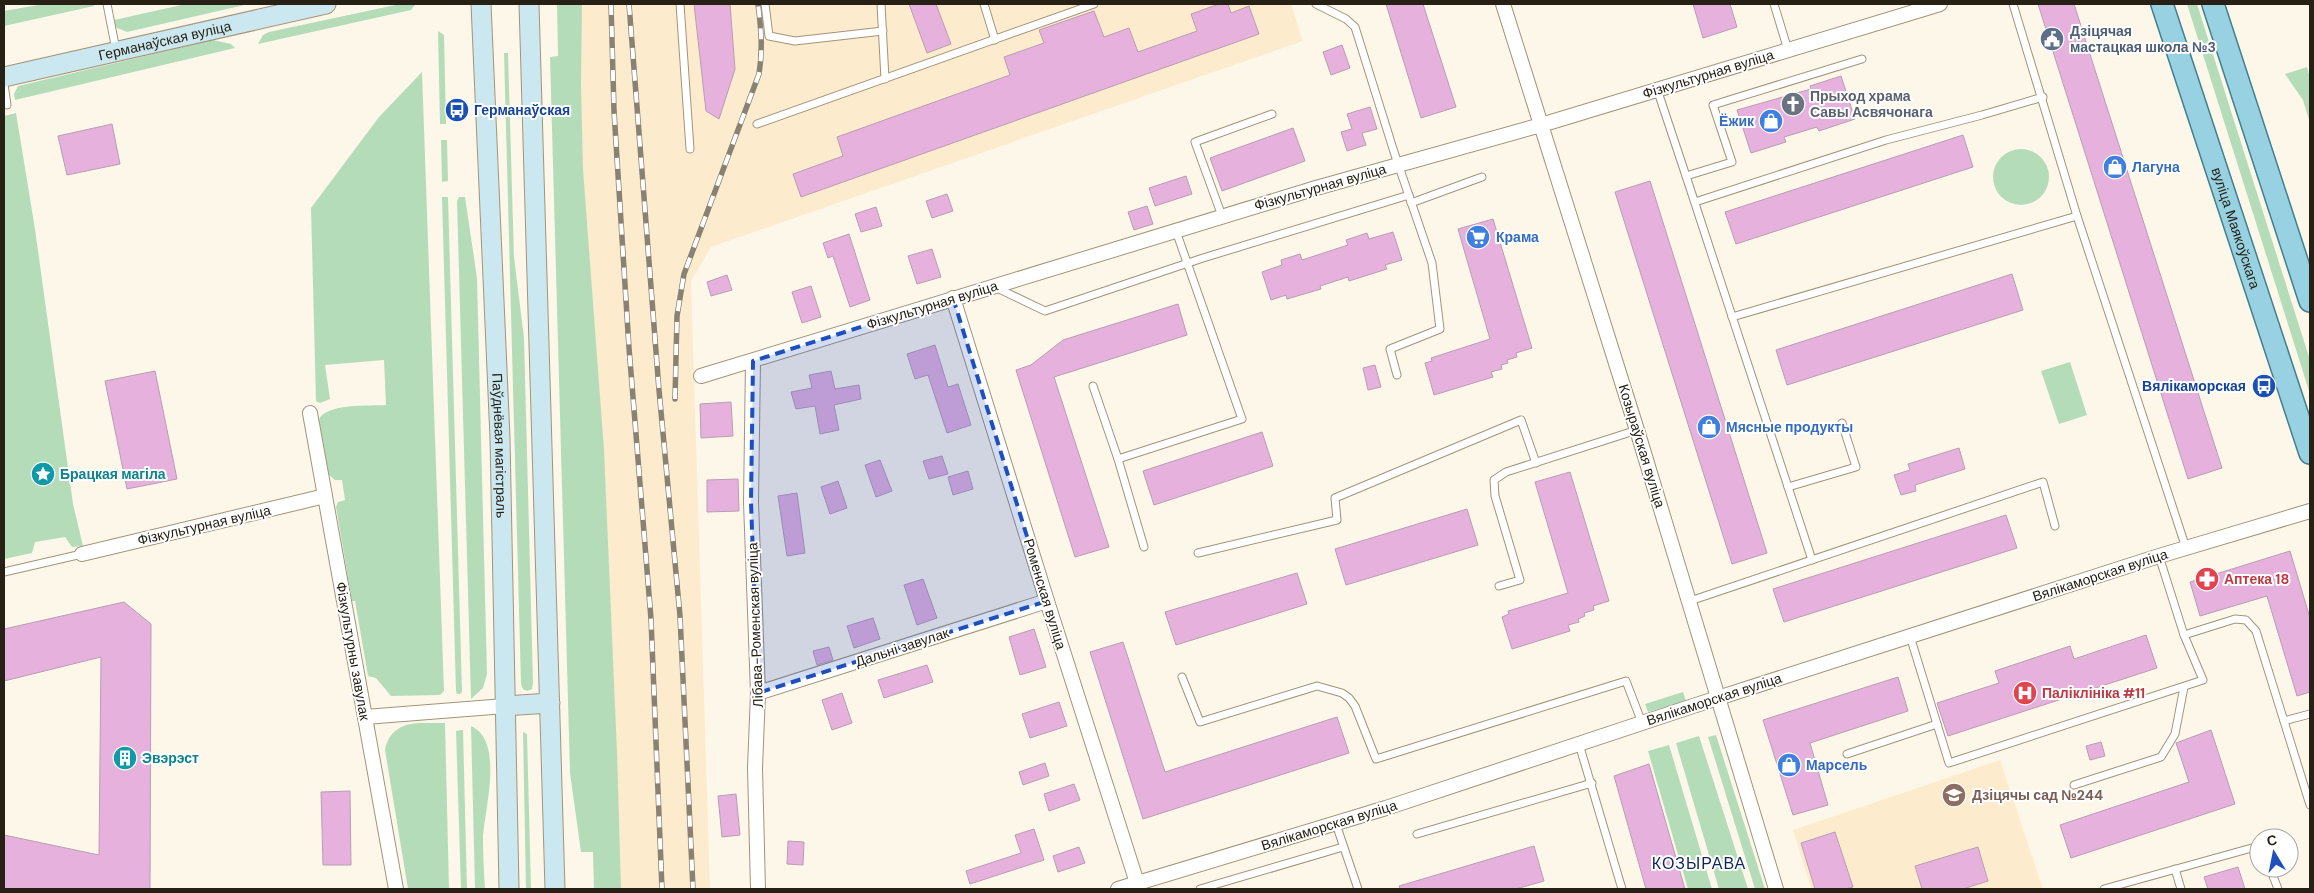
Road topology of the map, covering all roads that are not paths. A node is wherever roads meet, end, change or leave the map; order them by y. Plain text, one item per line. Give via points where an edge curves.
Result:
1 (107, 4) edge
2 (326, 4) edge
3 (481, 4) edge
4 (530, 4) edge
5 (680, 4) edge
6 (765, 4) edge
7 (881, 4) edge
8 (984, 4) edge
9 (1094, 4) edge
10 (1316, 4) edge
11 (1503, 4) edge
12 (1774, 4) edge
13 (1935, 4) edge
14 (2013, 4) edge
15 (2162, 4) edge
16 (2213, 4) edge
17 (882, 31) junction
18 (995, 40) junction
19 (1788, 50) junction
20 (116, 52) junction
21 (1862, 59) dead end
22 (4, 78) edge
23 (885, 78) junction
24 (4, 84) edge
25 (1657, 89) junction
26 (2042, 97) junction
27 (7, 105) dead end
28 (1272, 114) dead end
29 (757, 124) dead end
30 (1541, 125) junction
31 (690, 149) dead end
32 (1398, 165) junction
33 (1686, 176) junction
34 (1482, 177) dead end
35 (1408, 195) junction
36 (1695, 202) junction
37 (1412, 203) junction
38 (1222, 216) junction
39 (2077, 216) junction
40 (1176, 230) junction
41 (1188, 264) junction
42 (993, 286) junction
43 (953, 298) junction
44 (2310, 301) edge
45 (1732, 317) junction
46 (753, 361) junction
47 (701, 376) dead end
48 (1397, 376) dead end
49 (1094, 386) dead end
50 (310, 413) dead end
51 (1842, 423) dead end
52 (1637, 430) junction
53 (2310, 453) edge
54 (1118, 459) junction
55 (1536, 462) junction
56 (1788, 487) junction
57 (325, 496) junction
58 (2310, 511) edge
59 (2055, 526) dead end
60 (1144, 548) dead end
61 (2186, 548) junction
62 (1198, 553) dead end
63 (82, 554) joint
64 (2159, 556) junction
65 (1812, 560) junction
66 (4, 572) edge
67 (1499, 586) dead end
68 (1047, 601) junction
69 (1690, 601) junction
70 (2184, 635) junction
71 (1910, 636) junction
72 (1182, 677) dead end
73 (2184, 687) junction
74 (758, 693) junction
75 (1718, 698) junction
76 (550, 703) junction
77 (504, 706) junction
78 (2310, 714) edge
79 (365, 717) junction
80 (2284, 721) junction
81 (1642, 723) junction
82 (1937, 724) junction
83 (1580, 744) junction
84 (1847, 754) dead end
85 (1592, 783) junction
86 (2074, 785) dead end
87 (2310, 805) edge
88 (1336, 824) junction
89 (1417, 834) dead end
90 (1344, 847) junction
91 (2249, 849) edge
92 (2175, 869) junction
93 (1138, 886) edge
94 (396, 889) edge
95 (509, 889) edge
96 (555, 889) edge
97 (758, 889) edge
98 (1118, 889) edge
99 (1200, 889) edge
100 (1358, 889) edge
101 (1622, 889) edge
102 (1776, 889) edge
103 (2104, 889) edge
104 (2181, 889) edge

1 - 20 lane
2 - 20 main road, Германаўская вуліца
3 - 77 main road, Паўднёвая магістраль via 500,438
4 - 76 main road
5 - 31 lane
6 - 17 lane via 769,36 795,41
7 - 17 lane
8 - 18 lane
9 - 18 lane
10 - 32 lane via 1346,18 1355,26
11 - 30 street, Козыраўская вуліца
12 - 19 lane
13 - 19 street, Фізкультурная вуліца
14 - 26 lane
15 - 53 main road, вуліца Маякоўскага
16 - 44 main road
17 - 23 lane
18 - 23 lane
19 - 25 street, Фізкультурная вуліца
20 - 22 main road, Германаўская вуліца
21 - 33 lane via 1712,105 1732,162
23 - 29 lane
24 - 27 lane
25 - 30 street, Фізкультурная вуліца
25 - 33 lane
26 - 36 lane via 1886,140
26 - 39 lane
28 - 38 lane via 1195,142
30 - 32 street, Фізкультурная вуліца
30 - 52 street, Козыраўская вуліца
32 - 35 lane
32 - 38 street, Фізкультурная вуліца
33 - 36 lane
34 - 37 lane
35 - 37 lane
35 - 41 lane
36 - 45 lane
37 - 48 lane via 1432,263 1440,328 1390,349
38 - 40 street, Фізкультурная вуліца
39 - 45 lane
39 - 61 lane
40 - 41 lane
40 - 42 street, Фізкультурная вуліца
41 - 42 lane via 1045,311
41 - 54 lane via 1242,419
42 - 43 street, Фізкультурная вуліца
43 - 46 street, Фізкультурная вуліца
43 - 68 street, Роменская вуліца
45 - 56 lane
46 - 47 street, Фізкультурная вуліца
46 - 74 street, Лібава-Роменская вуліца via 750,502
49 - 54 lane
50 - 57 street, Фізкультурны завулак
51 - 56 lane via 1856,467
52 - 55 lane
52 - 69 street, Козыраўская вуліца
54 - 60 lane
55 - 62 lane via 1521,420 1335,498 1338,520
55 - 67 lane via 1506,472 1494,480 1495,496 1520,580
56 - 65 lane
57 - 63 street, Фізкультурная вуліца
57 - 79 street, Фізкультурны завулак
58 - 61 street, Вялікаморская вуліца
59 - 65 lane via 2043,482
61 - 64 street, Вялікаморская вуліца
63 - 66 lane
64 - 70 lane
64 - 71 street, Вялікаморская вуліца
65 - 69 lane
68 - 74 street, Дальні завулак
68 - 93 street, Роменская вуліца
69 - 75 street, Козыраўская вуліца
70 - 73 lane via 2203,680
70 - 80 lane via 2236,619 2246,620 2256,631
71 - 75 street, Вялікаморская вуліца
71 - 82 lane
72 - 81 lane via 1200,722 1317,686 1342,692 1355,706 1376,759 1626,681
73 - 82 lane via 1949,763
73 - 86 lane via 2175,734 2161,758
74 - 97 street, Лібава-Роменская вуліца via 755,768
75 - 81 street, Вялікаморская вуліца
75 - 102 street, Козыраўская вуліца
76 - 77 main road
76 - 96 main road
77 - 79 street
77 - 95 main road, Паўднёвая магістраль
78 - 80 lane
79 - 94 street, Фізкультурны завулак
80 - 87 lane
81 - 83 street, Вялікаморская вуліца
82 - 84 lane
83 - 85 lane
83 - 88 street, Вялікаморская вуліца
85 - 89 lane
85 - 101 lane
88 - 90 lane
88 - 93 street, Вялікаморская вуліца
90 - 99 lane
90 - 100 lane
91 - 92 lane
92 - 103 lane
92 - 104 lane
93 - 98 street, Вялікаморская вуліца

